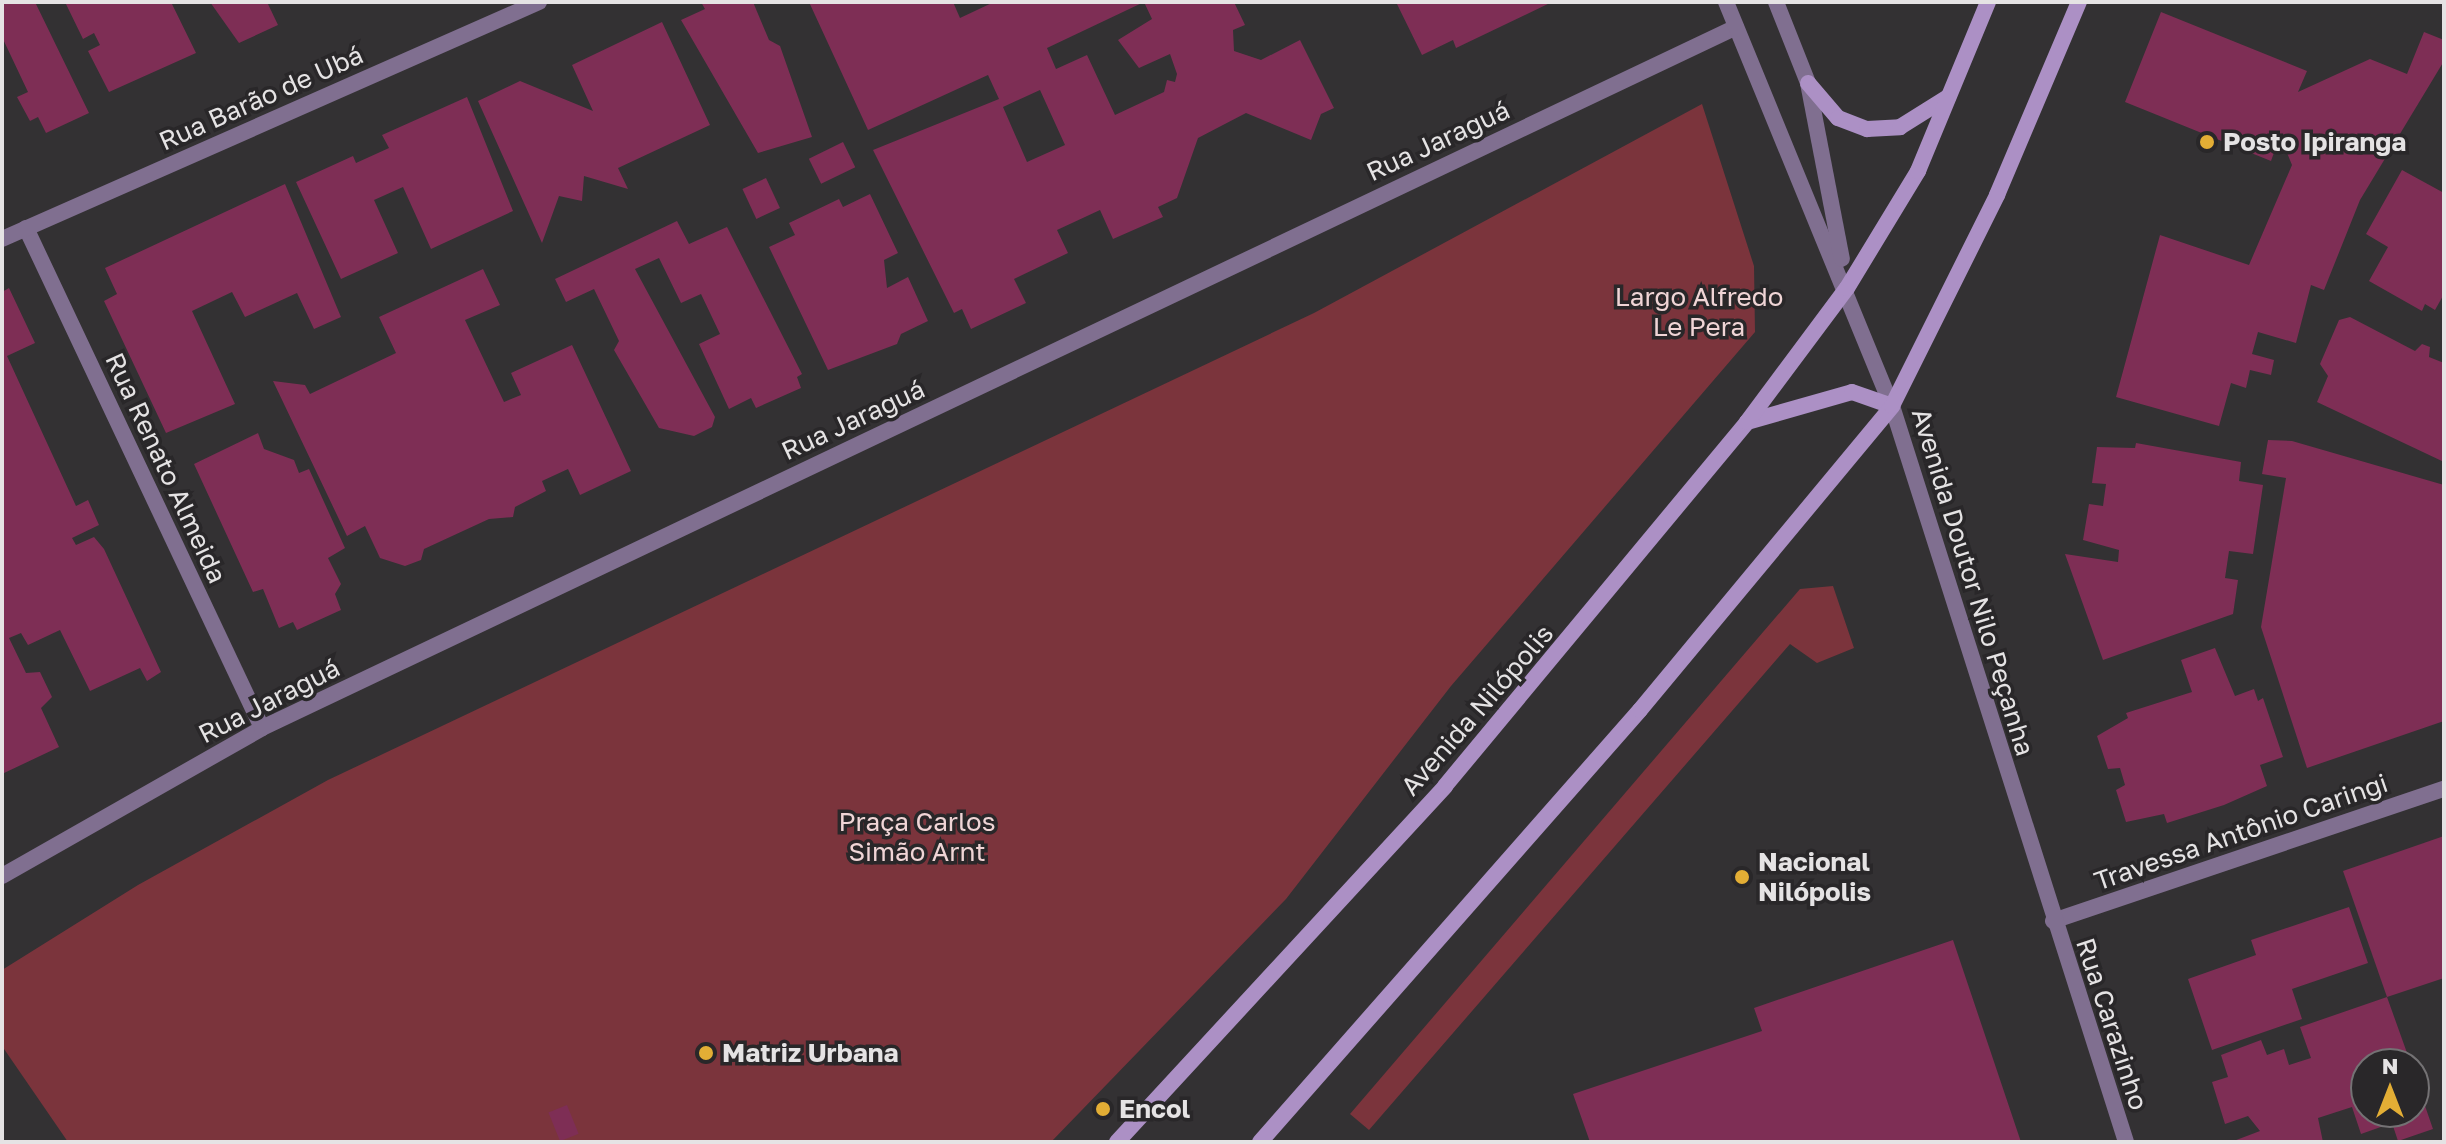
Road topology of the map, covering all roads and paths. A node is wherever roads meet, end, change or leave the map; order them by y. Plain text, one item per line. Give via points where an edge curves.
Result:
1 (539, 2) edge
2 (1726, 2) edge
3 (1776, 2) edge
4 (1988, 2) edge
5 (2079, 2) edge
6 (1736, 27) junction
7 (1808, 83) junction
8 (1948, 97) junction
9 (26, 228) junction
10 (2, 239) edge
11 (1847, 288) junction
12 (1892, 406) junction
13 (1747, 422) junction
14 (262, 728) junction
15 (2444, 789) edge
16 (2, 876) edge
17 (2053, 921) junction
18 (1117, 1142) edge
19 (1260, 1142) edge
20 (2126, 1142) edge

1 - 9 street, Rua Barão de Ubá
2 - 6 street
3 - 7 street
4 - 8 main road
5 - 12 main road, Avenida Doutor Nilo Peçanha via 1997,195
6 - 11 street
6 - 14 street, Rua Jaraguá
7 - 8 main road via 1838,118 1867,129 1900,127
7 - 11 street
8 - 11 main road via 1918,171
9 - 10 street, Rua Barão de Ubá
9 - 14 street, Rua Renato Almeida
11 - 12 street
11 - 13 main road, Avenida Nilópolis
12 - 13 main road via 1852,392
12 - 17 street, Avenida Doutor Nilo Peçanha
12 - 19 main road via 1640,710
13 - 18 main road, Avenida Nilópolis via 1445,786
14 - 16 street, Rua Jaraguá
15 - 17 street, Travessa Antônio Caringi
17 - 20 street, Rua Carazinho

